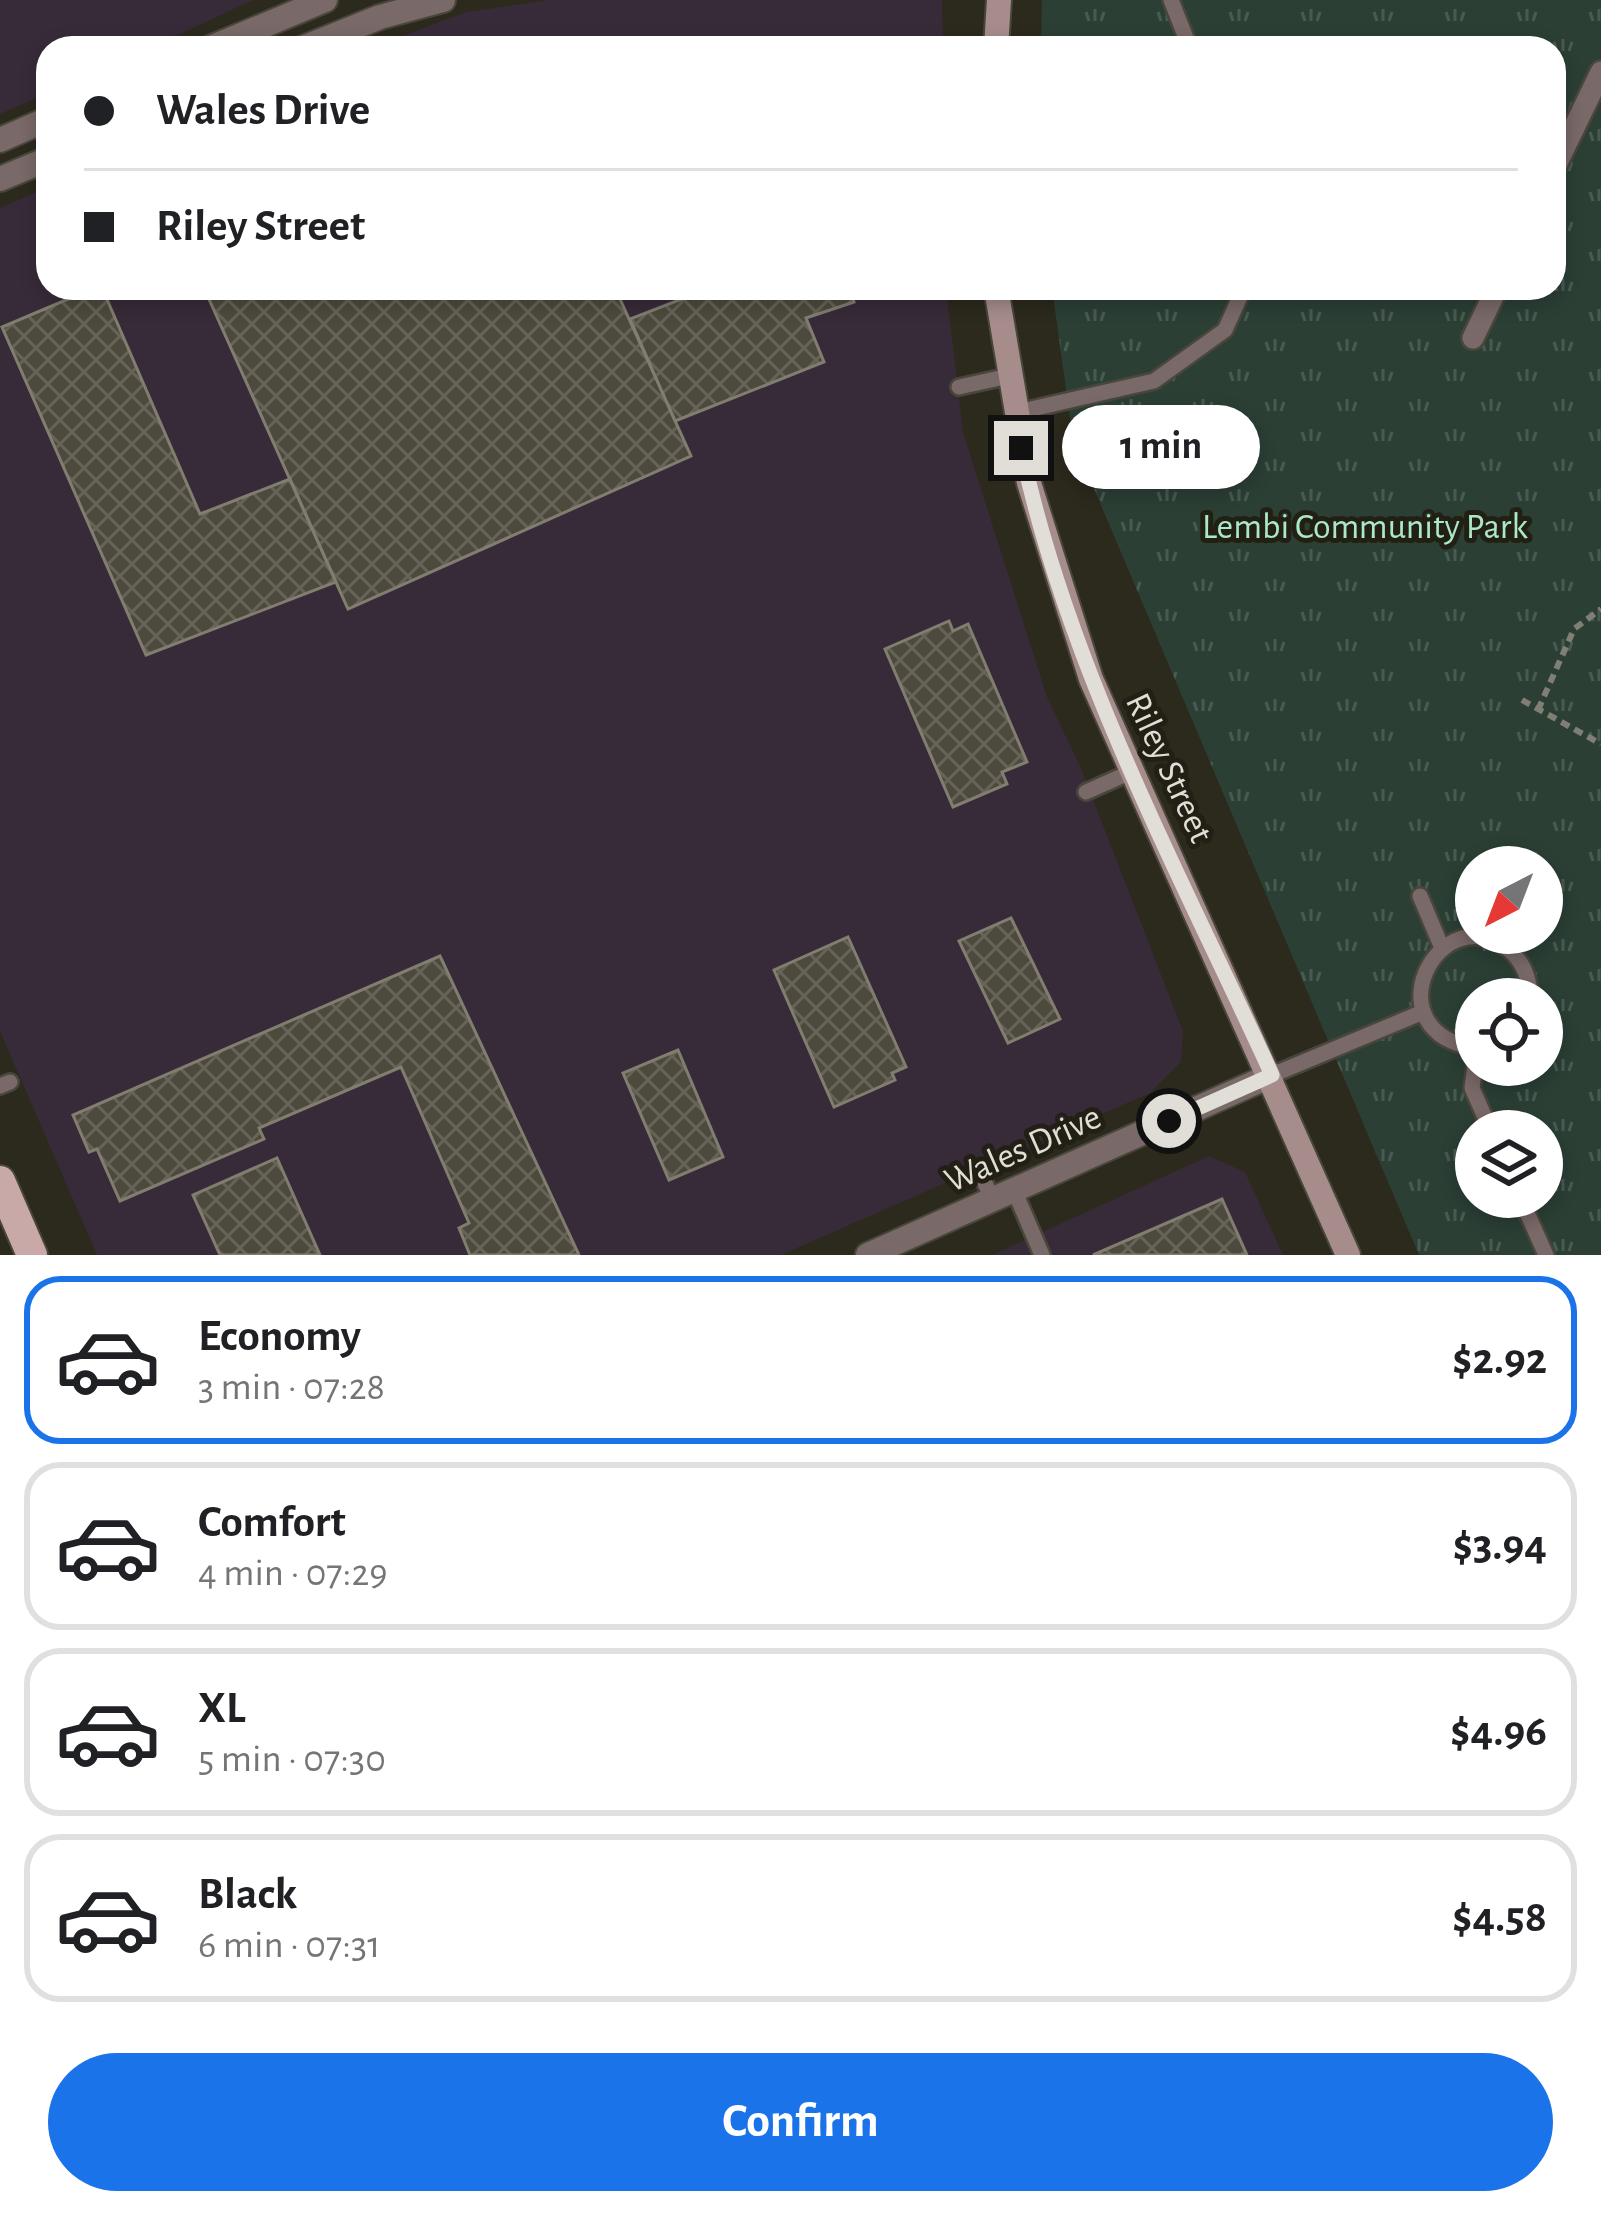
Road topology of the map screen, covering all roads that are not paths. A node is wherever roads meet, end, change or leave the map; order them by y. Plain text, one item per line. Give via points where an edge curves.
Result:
1 (325, 0) edge
2 (443, 0) edge
3 (999, 0) edge
4 (1172, 0) edge
5 (415, 3) edge
6 (239, 36) edge
7 (333, 36) edge
8 (997, 36) edge
9 (1186, 36) edge
10 (1601, 72) edge
11 (36, 124) edge
12 (0, 140) edge
13 (1566, 145) edge
14 (36, 164) edge
15 (0, 178) edge
16 (998, 300) edge
17 (1239, 300) edge
18 (1491, 300) edge
19 (1472, 338) dead end
20 (1009, 376) junction
21 (958, 388) dead end
22 (1014, 413) junction
23 (1133, 771) junction
24 (1086, 792) dead end
25 (1420, 896) dead end
26 (1442, 948) junction
27 (1526, 978) edge
28 (1423, 1012) junction
29 (1455, 1042) edge
30 (1272, 1075) junction
31 (980, 1172) dead end
32 (0, 1180) edge
33 (1003, 1195) junction
34 (1529, 1218) edge
35 (32, 1255) edge
36 (868, 1255) edge
37 (1042, 1255) edge
38 (1348, 1255) edge
39 (1546, 1255) edge

1 - 6 street
2 - 5 street
3 - 8 main road
4 - 9 lane
5 - 7 street
10 - 13 street
11 - 12 street
14 - 15 street
16 - 20 main road, Riley Street
17 - 22 lane via 1226,330 1154,382
18 - 19 street
20 - 21 lane
20 - 22 main road, Riley Street
22 - 23 main road, Riley Street via 1056,582
23 - 24 lane
23 - 30 main road, Riley Street
25 - 26 lane
26 - 27 lane via 1495,941 1523,965
26 - 28 lane via 1422,977
28 - 29 lane
28 - 30 lane
30 - 33 street, Wales Drive
30 - 38 main road, Riley Street
31 - 33 lane
32 - 35 main road
33 - 36 street, Wales Drive
33 - 37 lane
34 - 39 lane

